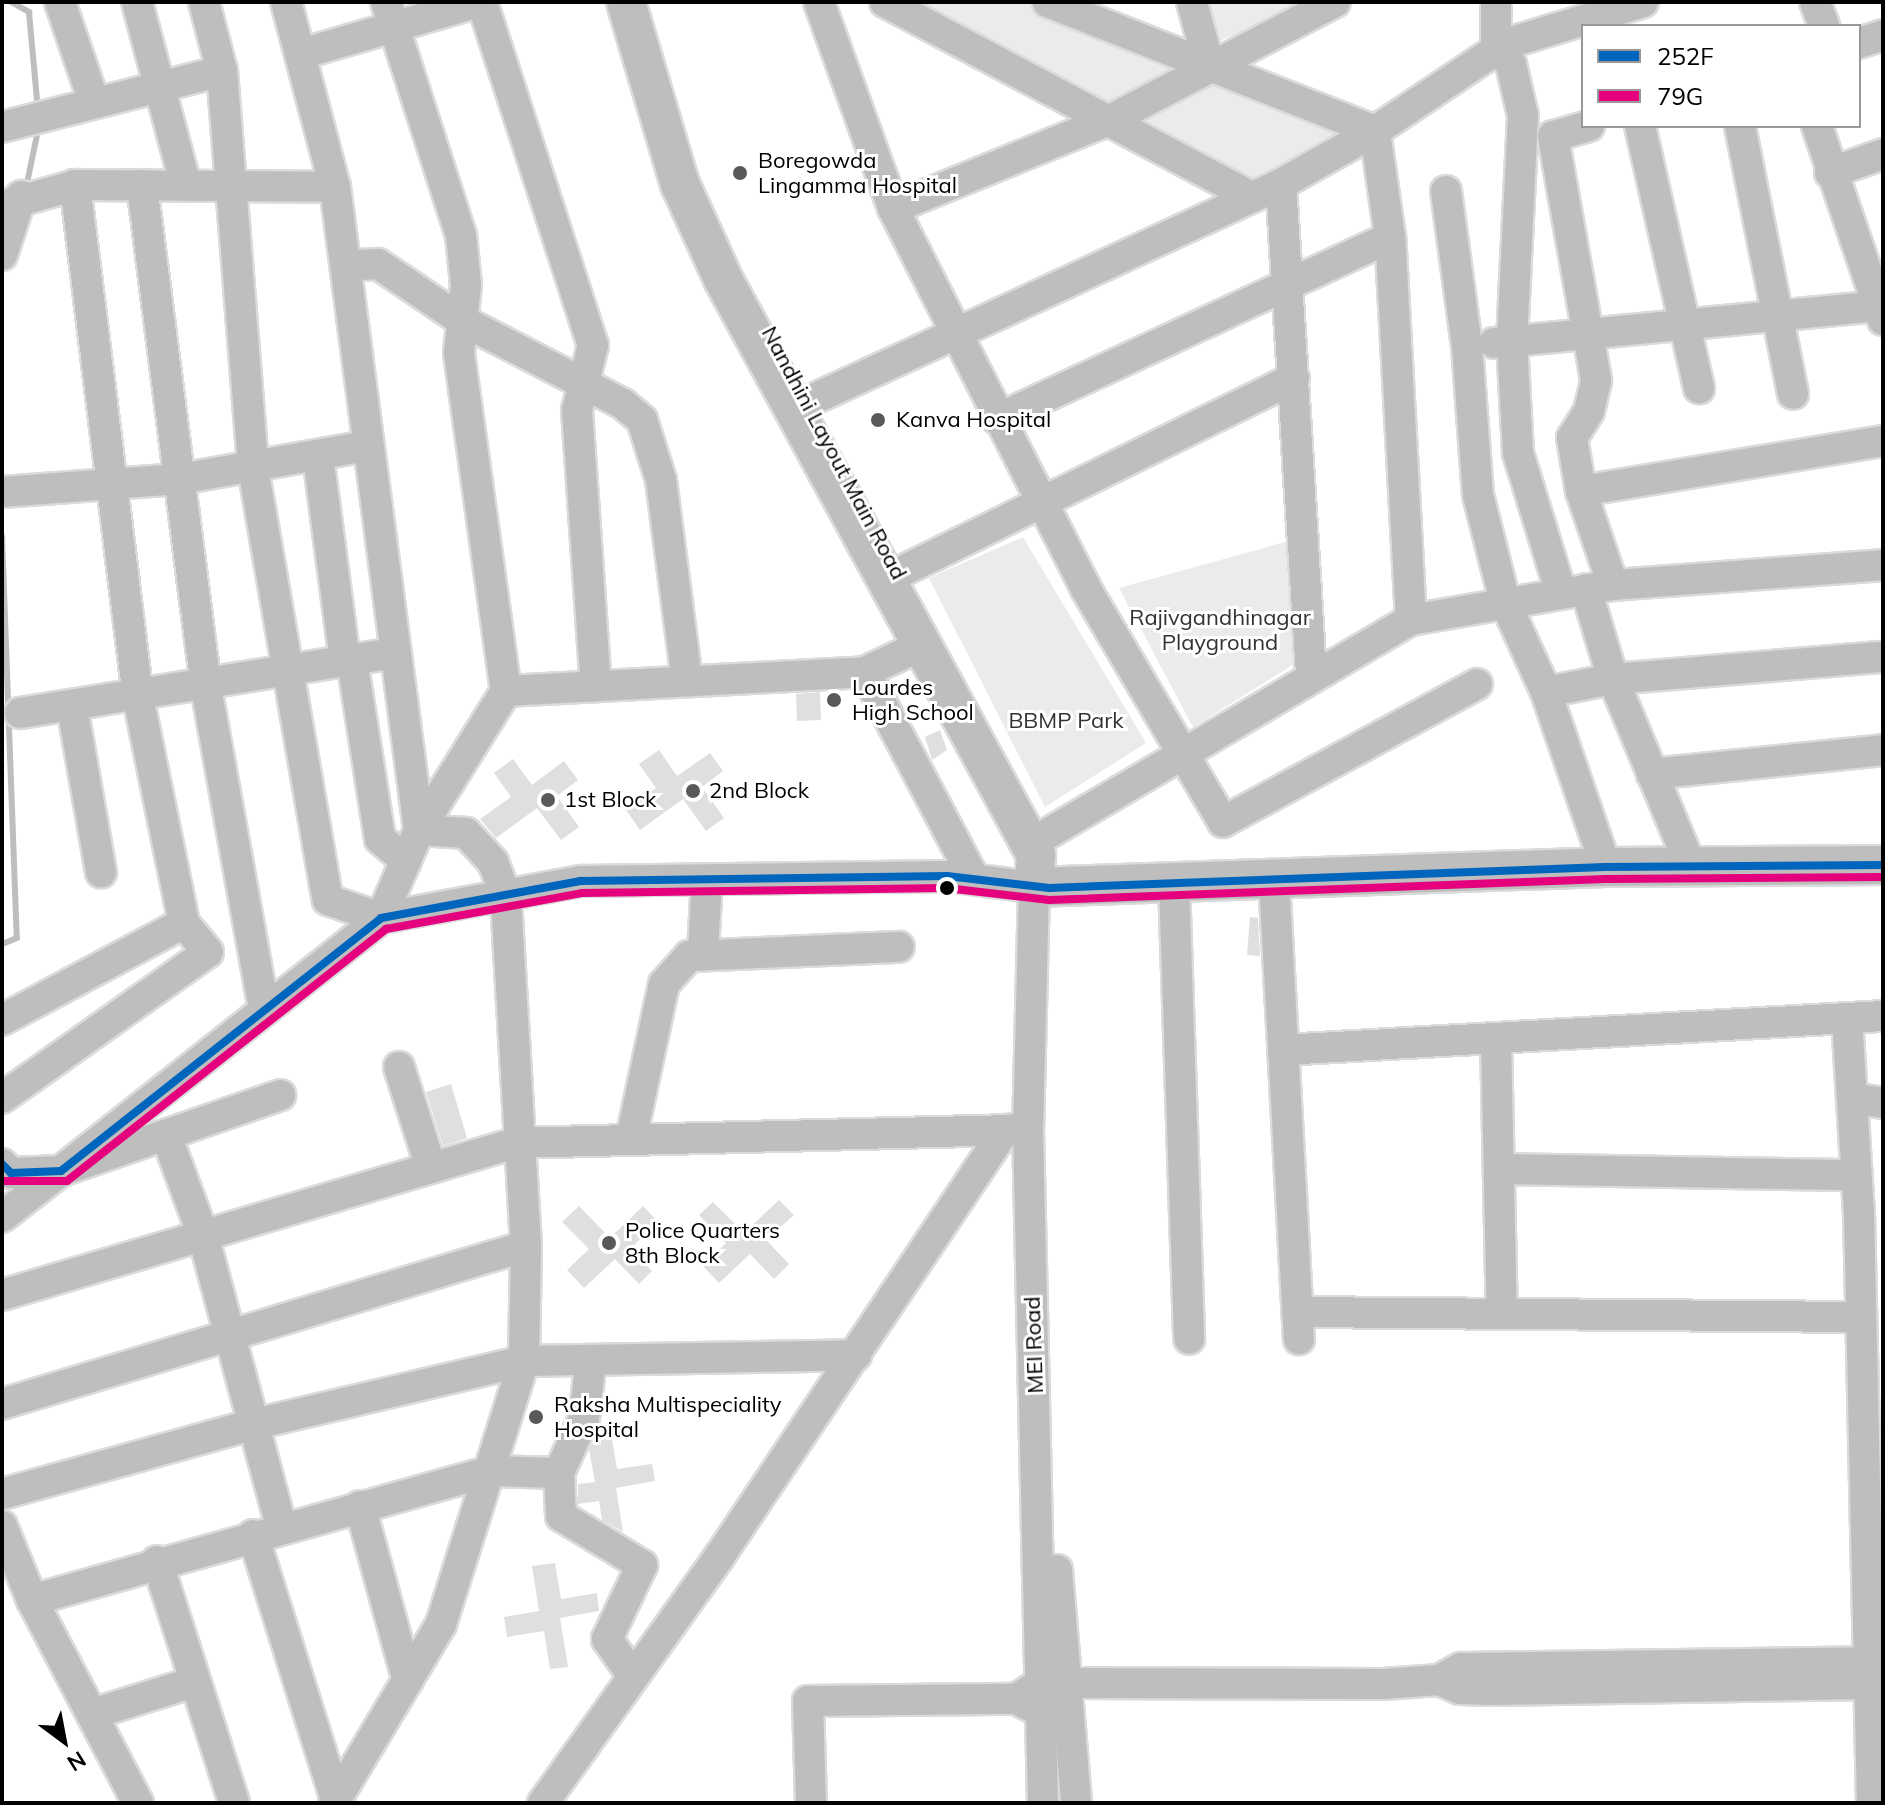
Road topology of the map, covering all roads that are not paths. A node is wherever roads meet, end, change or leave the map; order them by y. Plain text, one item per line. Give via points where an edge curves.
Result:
1 (60, 2) edge
2 (137, 2) edge
3 (204, 2) edge
4 (286, 2) edge
5 (480, 2) edge
6 (626, 2) edge
7 (648, 2) edge
8 (819, 2) edge
9 (885, 2) edge
10 (1048, 2) edge
11 (1192, 2) edge
12 (1335, 2) edge
13 (1496, 2) edge
14 (1643, 2) edge
15 (1815, 2) edge
16 (1081, 10) edge
17 (388, 15) edge
18 (1823, 24) edge
19 (1883, 35) edge
20 (1861, 42) edge
21 (1500, 47) junction
22 (301, 54) junction
23 (1209, 65) junction
24 (222, 71) junction
25 (161, 84) junction
26 (93, 99) junction
27 (1110, 120) junction
28 (2, 127) edge
29 (1582, 128) edge
30 (1640, 128) edge
31 (1740, 128) edge
32 (1818, 128) edge
33 (1375, 131) junction
34 (1883, 154) edge
35 (1830, 173) junction
36 (185, 183) junction
37 (1281, 184) junction
38 (75, 185) junction
39 (142, 185) junction
40 (335, 187) junction
41 (231, 188) junction
42 (1446, 191) dead end
43 (1252, 197) junction
44 (19, 198) edge
45 (893, 208) junction
46 (1390, 237) junction
47 (2, 255) edge
48 (359, 265) dead end
49 (1287, 286) junction
50 (1881, 313) edge
51 (1779, 317) junction
52 (461, 320) junction
53 (1687, 326) junction
54 (953, 330) junction
55 (1589, 336) junction
56 (1512, 342) junction
57 (1467, 346) junction
58 (1294, 378) junction
59 (583, 388) junction
60 (1699, 388) dead end
61 (1793, 394) dead end
62 (798, 405) junction
63 (997, 419) junction
64 (1883, 441) edge
65 (368, 446) junction
66 (318, 456) junction
67 (253, 468) junction
68 (180, 479) junction
69 (111, 483) junction
70 (1581, 491) junction
71 (6, 492) edge
72 (1042, 504) junction
73 (1883, 565) edge
74 (891, 576) junction
75 (1587, 589) junction
76 (1505, 602) junction
77 (1411, 620) junction
78 (920, 646) junction
79 (394, 653) junction
80 (1883, 657) edge
81 (349, 661) junction
82 (288, 672) junction
83 (865, 672) junction
84 (1311, 676) junction
85 (1621, 678) junction
86 (687, 679) junction
87 (1477, 684) dead end
88 (596, 686) junction
89 (206, 687) junction
90 (506, 691) junction
91 (1546, 692) junction
92 (138, 697) junction
93 (72, 706) junction
94 (20, 713) dead end
95 (1883, 750) edge
96 (1182, 753) junction
97 (1660, 773) junction
98 (419, 830) junction
99 (1042, 837) junction
100 (406, 861) junction
101 (1883, 865) edge
102 (1691, 866) junction
103 (1606, 867) junction
104 (101, 873) dead end
105 (974, 879) junction
106 (1274, 879) junction
107 (707, 880) junction
108 (1174, 883) junction
109 (1042, 887) junction
110 (506, 896) junction
111 (381, 918) junction
112 (184, 923) junction
113 (899, 947) dead end
114 (703, 951) junction
115 (264, 1008) junction
116 (1883, 1016) edge
117 (1847, 1018) junction
118 (2, 1020) edge
119 (1496, 1038) junction
120 (1283, 1050) junction
121 (399, 1067) dead end
122 (280, 1095) dead end
123 (2, 1098) edge
124 (1852, 1098) junction
125 (1883, 1103) edge
126 (1025, 1128) junction
127 (166, 1135) junction
128 (631, 1139) junction
129 (515, 1143) junction
130 (2, 1164) edge
131 (431, 1168) junction
132 (1500, 1169) junction
133 (61, 1171) junction
134 (1856, 1175) junction
135 (2, 1217) edge
136 (203, 1235) junction
137 (526, 1246) junction
138 (2, 1295) edge
139 (1502, 1313) junction
140 (1857, 1317) junction
141 (232, 1335) junction
142 (1189, 1339) dead end
143 (856, 1355) junction
144 (591, 1360) junction
145 (524, 1361) junction
146 (1871, 1370) edge
147 (2, 1404) edge
148 (255, 1424) junction
149 (1873, 1441) edge
150 (491, 1471) junction
151 (559, 1473) junction
152 (2, 1494) edge
153 (360, 1506) junction
154 (1874, 1520) edge
155 (2, 1526) edge
156 (267, 1531) junction
157 (157, 1561) junction
158 (1875, 1578) edge
159 (32, 1600) junction
160 (1875, 1674) edge
161 (633, 1676) junction
162 (408, 1681) junction
163 (194, 1682) junction
164 (1045, 1697) junction
165 (92, 1714) junction
166 (335, 1802) edge
167 (138, 1803) edge
168 (234, 1803) edge
169 (543, 1803) edge
170 (811, 1803) edge
171 (1043, 1803) edge
172 (1076, 1803) edge
173 (1872, 1803) edge

1 - 26 street
2 - 25 street
3 - 24 street
4 - 22 street
5 - 17 street
5 - 59 street via 589,327 593,345
6 - 62 main road via 680,184
7 - 62 main road, Nandhini Layout Main Road via 698,181
8 - 45 street
9 - 27 street
10 - 16 street
11 - 23 street
12 - 23 street
13 - 21 street
14 - 21 street
15 - 18 street
16 - 23 street
17 - 22 street
17 - 52 street via 461,235 466,285
19 - 20 street
21 - 33 street
21 - 56 street via 1511,64 1523,116
22 - 40 street
23 - 27 street
23 - 33 street
24 - 25 street
24 - 41 street
25 - 26 street
25 - 36 street
26 - 28 street
27 - 43 street
27 - 45 street
29 - 55 street via 1553,136
30 - 53 street
31 - 51 street
32 - 35 street
33 - 37 street
33 - 46 street
34 - 35 street
35 - 50 street
36 - 39 street
36 - 41 street
37 - 43 street
37 - 49 street
38 - 39 street
38 - 44 street
38 - 69 street
39 - 68 street
40 - 41 street
40 - 65 street
41 - 67 street
42 - 57 street
43 - 54 street
44 - 47 street
45 - 54 street
46 - 49 street
46 - 77 street
48 - 52 street via 378,264
49 - 58 street
49 - 63 street
50 - 51 street
51 - 53 street
51 - 61 street
52 - 59 street
52 - 90 street via 459,353 479,529
53 - 55 street
53 - 60 street
54 - 62 street
54 - 63 street
55 - 56 street
55 - 70 street via 1596,381 1589,411 1572,438
56 - 57 street
56 - 75 street via 1518,453
57 - 76 street via 1478,495
58 - 72 street
58 - 84 street
59 - 86 street via 623,404 650,434
59 - 88 street via 577,410 578,455
62 - 74 main road, Nandhini Layout Main Road
63 - 72 street
64 - 70 street
65 - 66 street
65 - 79 street
66 - 67 street
66 - 81 street
67 - 68 street
67 - 82 street
68 - 69 street
68 - 89 street
69 - 71 street
69 - 92 street
70 - 75 street
72 - 74 street
72 - 96 street
73 - 75 street
74 - 78 main road
74 - 99 main road, Nandhini Layout Main Road
75 - 76 street
75 - 85 street
76 - 77 street
76 - 91 street
77 - 84 street
78 - 83 street
78 - 109 main road via 1036,855
79 - 81 street
79 - 98 street
80 - 85 street
81 - 82 street
81 - 100 street via 380,839
82 - 89 street
82 - 111 street via 328,900
83 - 86 street
83 - 105 street
84 - 96 street
85 - 91 street
85 - 97 street
86 - 88 street
87 - 96 street via 1223,822
88 - 90 street
89 - 92 street
89 - 115 street
90 - 98 street
91 - 103 street
92 - 93 street
92 - 112 street
93 - 94 street
93 - 104 street
95 - 97 street
96 - 99 street
97 - 102 street
98 - 100 street
98 - 110 street via 447,827 473,838 493,862
99 - 109 main road, Nandhini Layout Main Road via 1050,850
100 - 111 street
101 - 102 main road
102 - 103 main road
103 - 106 main road
105 - 107 street
105 - 109 street
106 - 108 main road
106 - 120 street
107 - 110 street via 581,881
107 - 114 street
108 - 109 main road
108 - 142 street
109 - 126 street, MEI Road
110 - 111 street
110 - 129 street
111 - 115 street
112 - 118 street
112 - 123 street via 208,948 206,955
113 - 114 street
114 - 128 street via 689,956 664,984
115 - 133 street
116 - 117 street
117 - 119 street
117 - 124 street
119 - 120 street
119 - 132 street
120 - 139 street via 1298,1326
121 - 131 street
122 - 127 street
124 - 125 street
124 - 134 street
126 - 128 street
126 - 143 street
126 - 164 street, MEI Road via 1055,1547
127 - 133 street
127 - 136 street
128 - 129 street
129 - 131 street
129 - 137 street
130 - 133 street via 11,1173
131 - 136 street
132 - 134 street
132 - 139 street
133 - 135 street
134 - 140 street
136 - 138 street
136 - 141 street
137 - 141 street
137 - 145 street
139 - 140 street
140 - 146 street
141 - 147 street
141 - 148 street
143 - 144 street
143 - 161 street
144 - 145 street
144 - 151 street via 584,1418
145 - 148 street
145 - 150 street
146 - 149 street
148 - 152 street
148 - 156 street
149 - 154 street
150 - 151 street
150 - 153 street
150 - 162 street via 441,1624
151 - 161 street via 561,1516 642,1565 607,1639
153 - 156 street
153 - 162 street
154 - 158 street
155 - 159 street
156 - 157 street
156 - 166 street
157 - 159 street
157 - 163 street
158 - 160 street
159 - 165 street
160 - 164 street via 1750,1674 1491,1690 1460,1689 1439,1680 1220,1688 1190,1679
160 - 173 street
161 - 169 street
162 - 166 street
163 - 165 street
163 - 168 street
164 - 170 street via 808,1701
164 - 171 street, MEI Road
164 - 172 street, MEI Road
165 - 167 street

